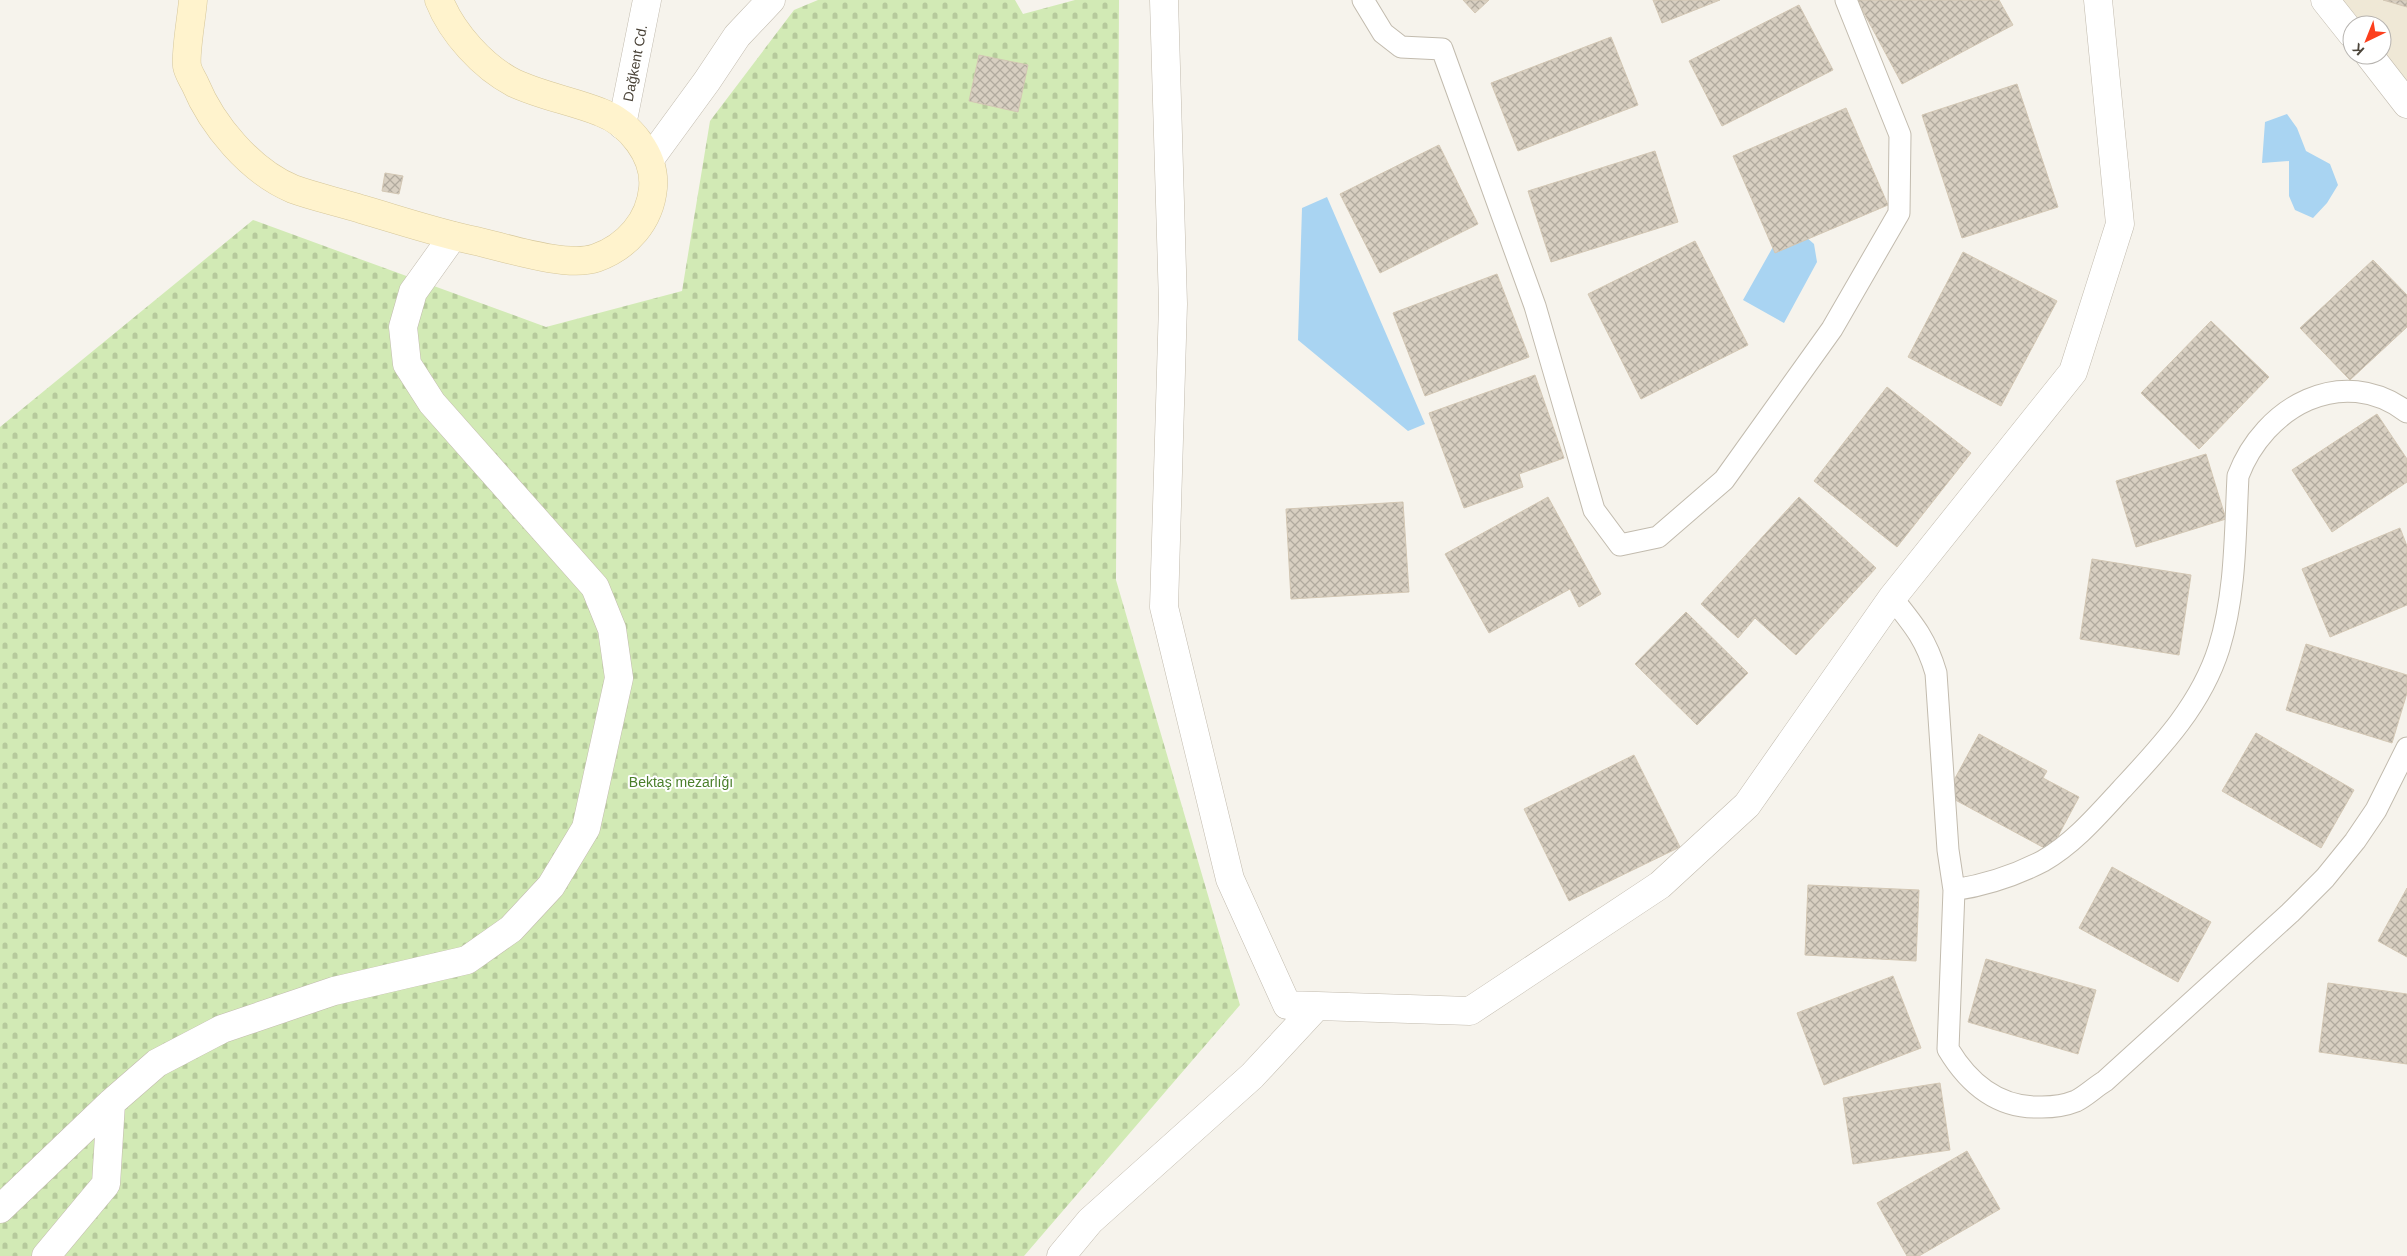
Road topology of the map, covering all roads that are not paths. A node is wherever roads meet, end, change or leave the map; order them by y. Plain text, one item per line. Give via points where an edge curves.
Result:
1 (193, 0) edge
2 (439, 0) edge
3 (647, 0) edge
4 (771, 0) edge
5 (1164, 0) edge
6 (1363, 0) edge
7 (1846, 0) edge
8 (2098, 0) edge
9 (2325, 0) edge
10 (2342, 21) edge
11 (2377, 65) edge
12 (2407, 104) edge
13 (622, 125) junction
14 (650, 159) junction
15 (453, 236) junction
16 (2407, 412) edge
17 (1892, 598) junction
18 (2407, 748) edge
19 (1954, 890) junction
20 (1318, 1006) junction
21 (111, 1103) junction
22 (0, 1209) edge
23 (46, 1256) edge
24 (1061, 1256) edge

1 - 15 street via 187,66 202,101 223,133 252,163 292,188
2 - 13 street via 458,33 485,63 513,82 602,112
3 - 13 street, Dağkent Cd.
4 - 14 street via 737,36
5 - 20 street via 1173,304 1164,607 1230,879 1287,1005
6 - 7 lane via 1383,33 1401,47 1442,49 1535,306 1594,510 1620,545 1658,537 1724,480 1832,329 1899,213 1900,135
8 - 17 street via 2120,224 2073,372
9 - 10 street
11 - 12 street
13 - 14 street
14 - 15 street via 653,186 650,206 638,230 619,247 596,258 572,262
15 - 21 street via 413,292 402,327 407,364 432,403 595,587 612,629 619,678 586,828 551,886 511,929 467,960 334,991 222,1029 157,1063
16 - 19 lane via 2379,395 2347,391 2297,405 2265,429 2238,476 2231,594 2226,623 2208,677 2190,710 2167,741 2073,840 2016,874 1985,885
17 - 19 lane via 1921,636 1936,673 1948,850
17 - 20 street via 1746,805 1660,885 1470,1011
18 - 19 lane via 2376,810 2325,878 2105,1081 2076,1101 2030,1108 2007,1103 1972,1082 1948,1049
20 - 24 street via 1252,1076 1090,1221
21 - 22 street
21 - 23 street via 106,1184

